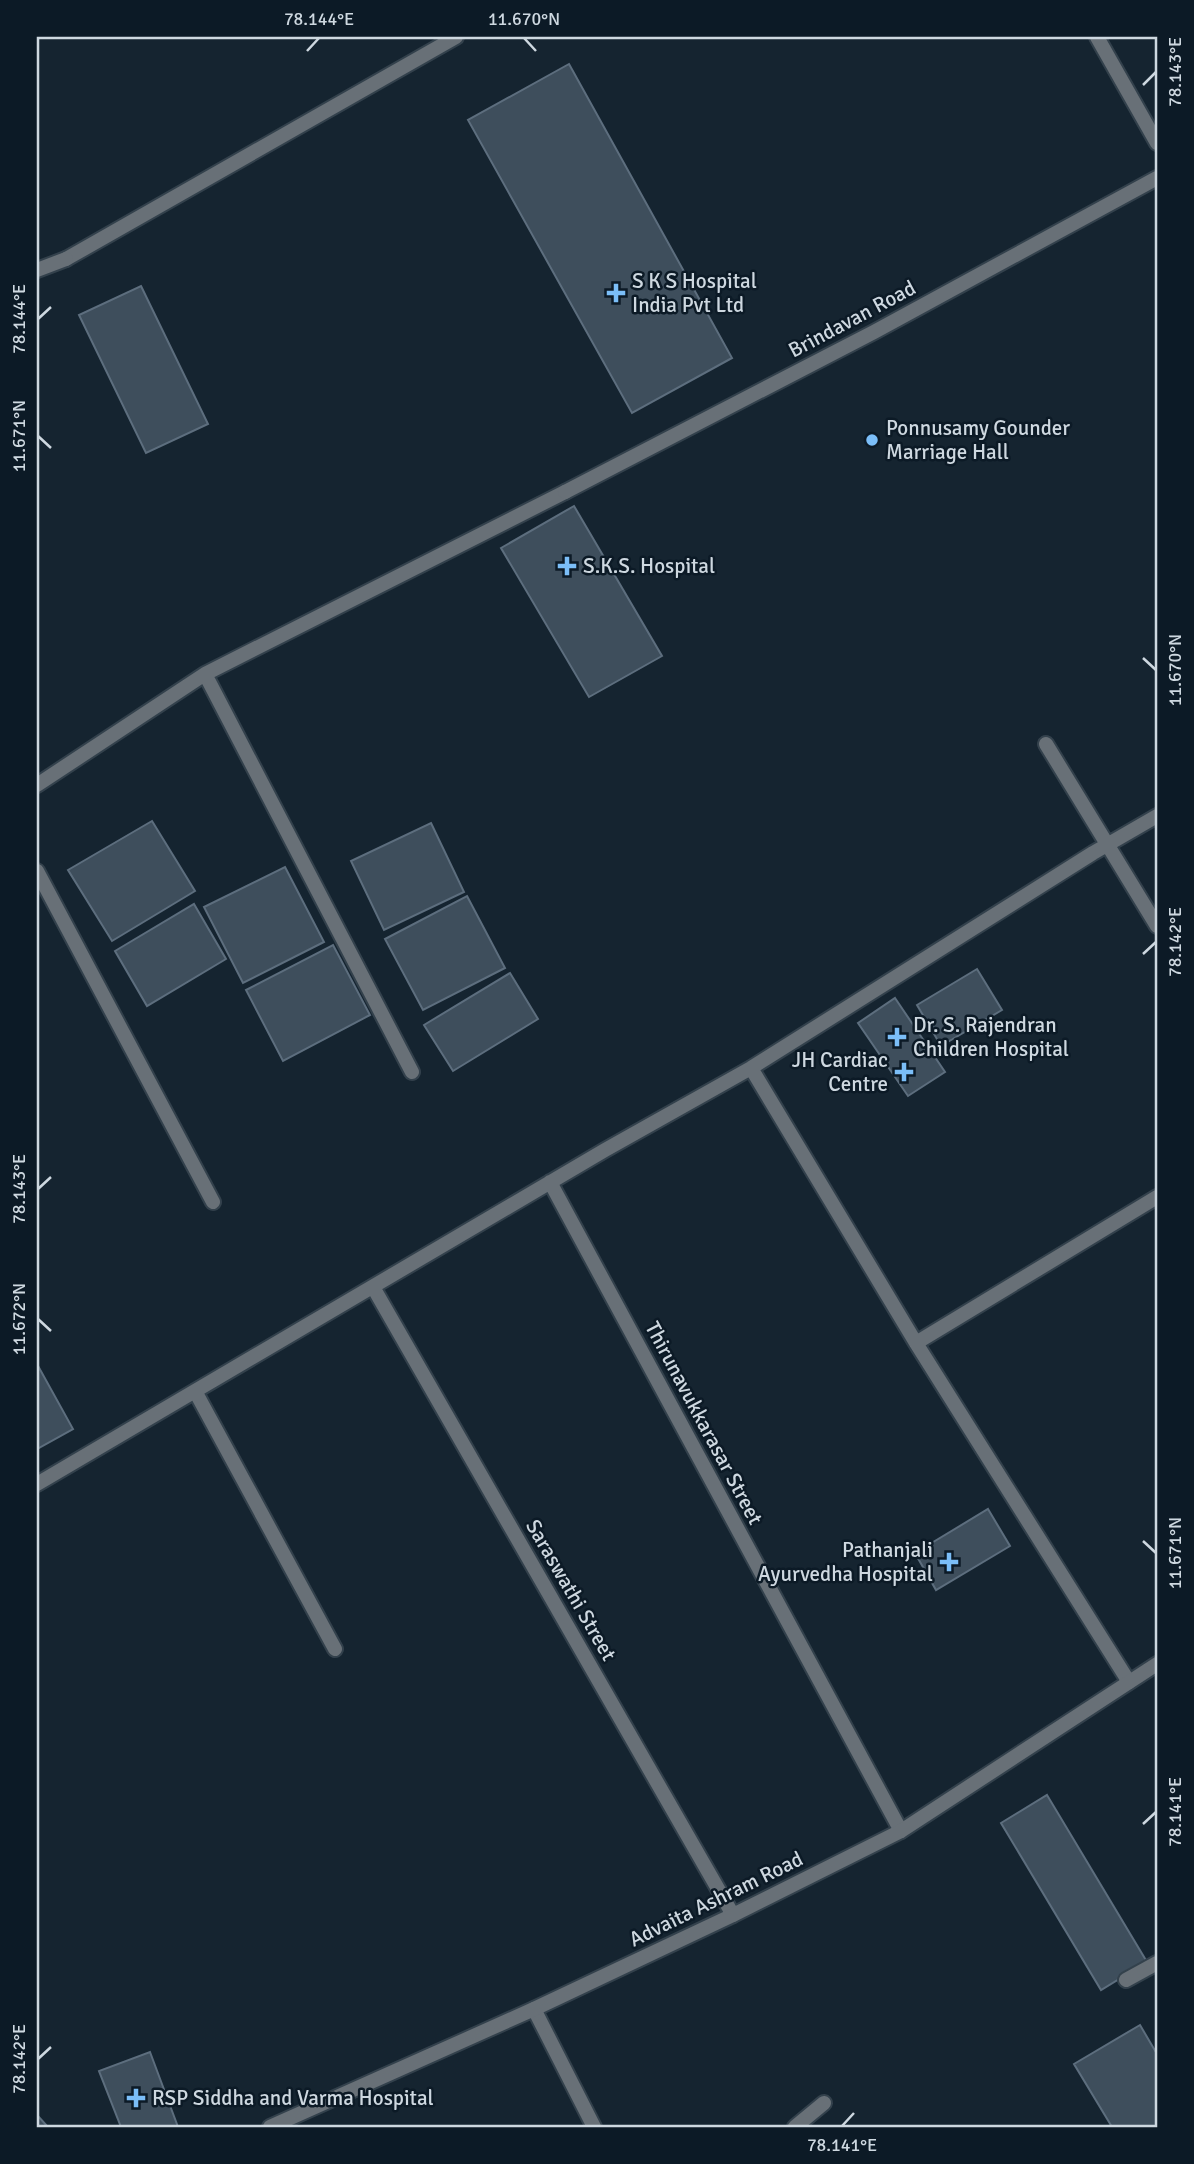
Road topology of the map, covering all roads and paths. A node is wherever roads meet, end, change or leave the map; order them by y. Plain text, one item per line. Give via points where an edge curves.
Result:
1 (456, 37) edge
2 (1097, 37) edge
3 (1157, 143) edge
4 (1157, 178) edge
5 (37, 270) edge
6 (205, 674) junction
7 (1046, 744) dead end
8 (37, 785) edge
9 (1157, 816) edge
10 (1108, 844) junction
11 (37, 871) edge
12 (1157, 926) edge
13 (751, 1068) junction
14 (412, 1072) dead end
15 (550, 1182) junction
16 (1157, 1196) edge
17 (213, 1202) dead end
18 (373, 1287) junction
19 (916, 1343) junction
20 (195, 1391) junction
21 (37, 1484) edge
22 (335, 1649) dead end
23 (1157, 1664) edge
24 (1129, 1682) junction
25 (901, 1831) junction
26 (733, 1915) junction
27 (1157, 1963) edge
28 (1126, 1980) dead end
29 (534, 2009) junction
30 (824, 2103) dead end
31 (270, 2127) edge
32 (594, 2127) edge
33 (795, 2127) edge

1 - 5 street via 66,259
2 - 3 street
4 - 6 street, Brindavan Road via 874,332
6 - 8 street, Brindavan Road
6 - 14 street
7 - 10 street
9 - 10 street
10 - 12 street
10 - 13 street
11 - 17 street
13 - 15 street
13 - 19 street
15 - 18 street
15 - 25 street, Thirunavukkarasar Street
16 - 19 street
18 - 20 street
18 - 26 street, Saraswathi Street
19 - 24 street
20 - 21 street
20 - 22 street
23 - 24 street, Advaita Ashram Road
24 - 25 street, Advaita Ashram Road
25 - 26 street, Advaita Ashram Road
26 - 29 street, Advaita Ashram Road
27 - 28 street
29 - 31 street, Advaita Ashram Road
29 - 32 street
30 - 33 street

